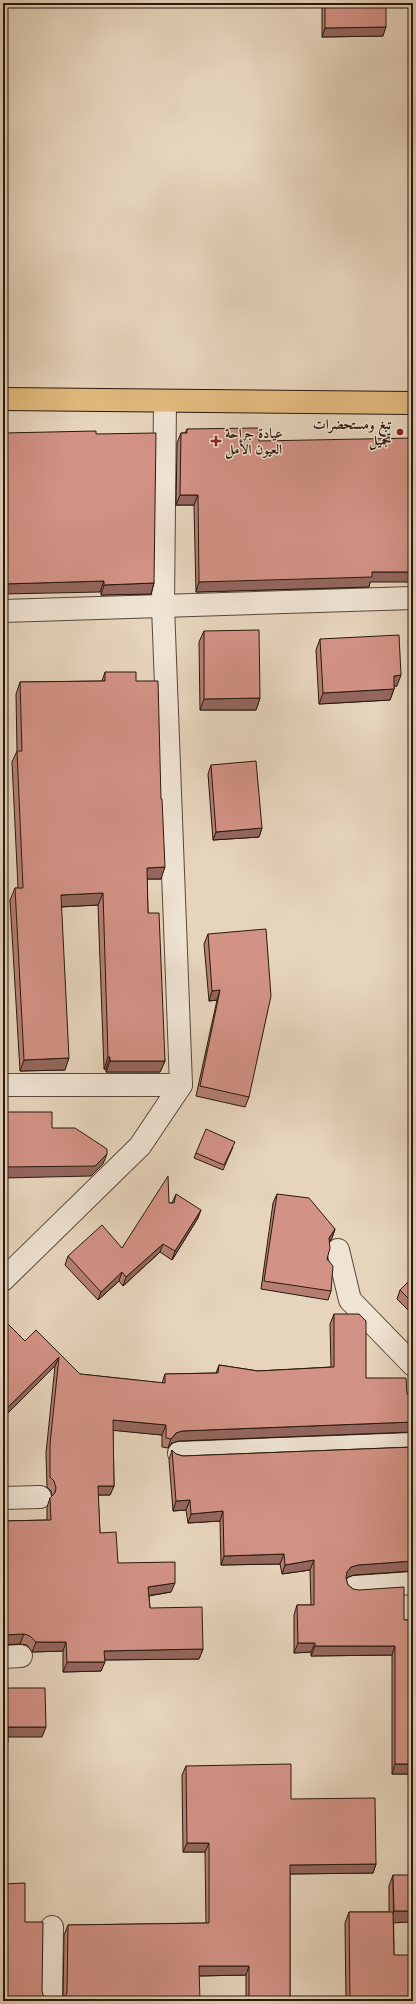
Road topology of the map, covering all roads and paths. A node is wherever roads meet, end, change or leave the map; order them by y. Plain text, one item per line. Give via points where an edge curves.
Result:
1 (3, 399) edge
2 (165, 401) junction
3 (413, 403) edge
4 (413, 598) edge
5 (163, 606) junction
6 (3, 611) edge
7 (3, 1085) edge
8 (181, 1085) junction
9 (338, 1250) dead end
10 (3, 1280) edge
11 (413, 1365) edge
12 (413, 1444) edge
13 (179, 1454) edge
14 (3, 1498) edge
15 (40, 1498) dead end
16 (413, 1583) edge
17 (355, 1587) dead end
18 (52, 1927) dead end
19 (51, 2001) edge

1 - 2 main road
2 - 3 main road
2 - 5 street
4 - 5 street
5 - 6 street
5 - 8 street
7 - 8 street
8 - 10 street via 140,1146
9 - 11 street via 350,1300
12 - 13 street
14 - 15 street
16 - 17 street
18 - 19 street

